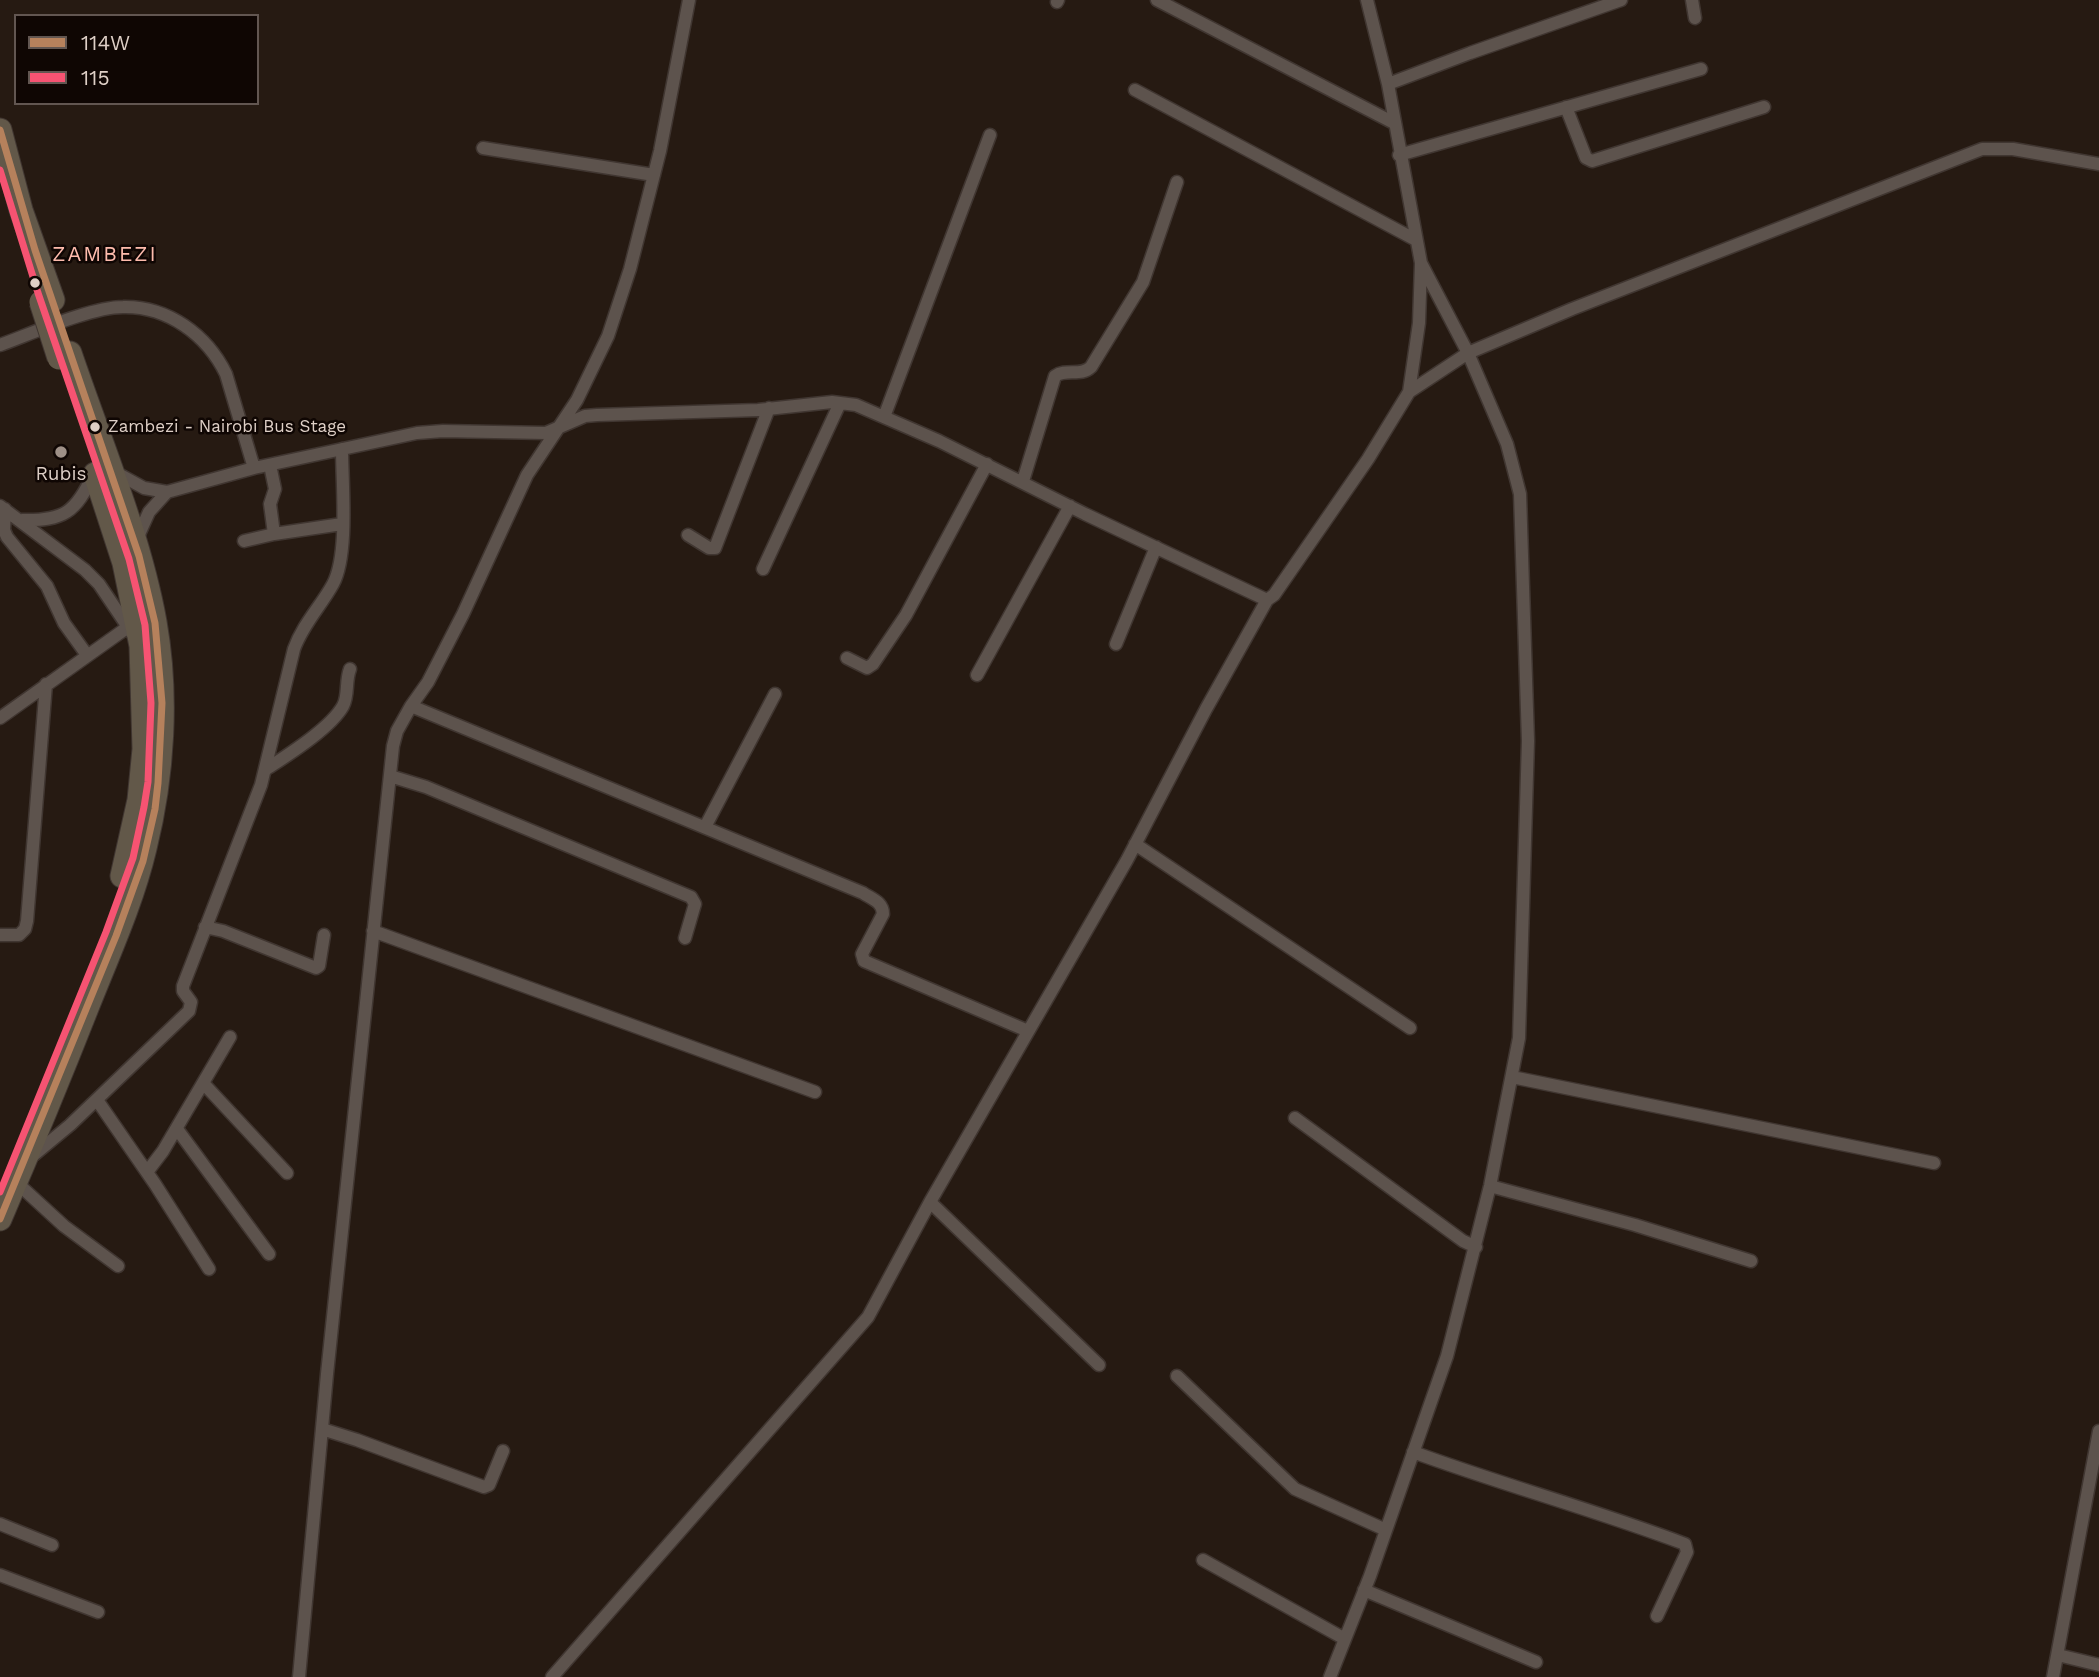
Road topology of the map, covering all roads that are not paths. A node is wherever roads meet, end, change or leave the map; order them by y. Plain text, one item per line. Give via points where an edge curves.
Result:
1 (1157, 0) edge
2 (1367, 0) edge
3 (1622, 0) edge
4 (1692, 0) edge
5 (692, 3) edge
6 (1695, 18) dead end
7 (1701, 69) dead end
8 (1388, 84) junction
9 (1135, 90) dead end
10 (1566, 107) junction
11 (1763, 107) dead end
12 (1394, 123) junction
13 (0, 130) edge
14 (989, 135) dead end
15 (482, 148) dead end
16 (1399, 155) junction
17 (2099, 164) edge
18 (654, 175) junction
19 (1177, 182) dead end
20 (0, 191) edge
21 (1416, 240) junction
22 (1421, 263) junction
23 (47, 301) junction
24 (0, 345) edge
25 (1468, 353) junction
26 (1409, 392) junction
27 (840, 403) junction
28 (769, 408) junction
29 (884, 417) junction
30 (557, 429) junction
31 (342, 449) junction
32 (987, 464) junction
33 (270, 465) junction
34 (254, 468) junction
35 (102, 470) junction
36 (1023, 481) junction
37 (167, 492) junction
38 (1070, 506) junction
39 (2, 507) edge
40 (21, 520) junction
41 (342, 524) junction
42 (274, 534) junction
43 (688, 535) dead end
44 (244, 541) dead end
45 (135, 542) junction
46 (1156, 547) junction
47 (763, 569) dead end
48 (1268, 600) junction
49 (134, 636) junction
50 (1116, 644) dead end
51 (87, 655) junction
52 (847, 658) dead end
53 (351, 669) dead end
54 (977, 675) dead end
55 (46, 684) junction
56 (775, 694) dead end
57 (411, 706) junction
58 (0, 718) edge
59 (265, 771) junction
60 (390, 776) junction
61 (705, 827) junction
62 (1135, 844) junction
63 (205, 927) junction
64 (373, 931) junction
65 (0, 935) edge
66 (324, 935) dead end
67 (685, 939) dead end
68 (1410, 1028) dead end
69 (1028, 1031) junction
70 (230, 1037) dead end
71 (1512, 1077) junction
72 (204, 1084) junction
73 (815, 1092) dead end
74 (97, 1100) junction
75 (1295, 1118) dead end
76 (177, 1129) junction
77 (1934, 1163) dead end
78 (147, 1172) junction
79 (287, 1174) dead end
80 (13, 1175) edge
81 (1490, 1186) junction
82 (930, 1202) junction
83 (0, 1219) edge
84 (1476, 1247) junction
85 (269, 1254) dead end
86 (1751, 1261) dead end
87 (118, 1266) dead end
88 (209, 1269) dead end
89 (1099, 1365) dead end
90 (1177, 1376) dead end
91 (322, 1429) junction
92 (2099, 1431) edge
93 (503, 1451) dead end
94 (1413, 1452) junction
95 (0, 1524) edge
96 (1386, 1530) junction
97 (52, 1545) dead end
98 (1203, 1560) dead end
99 (0, 1574) edge
100 (1364, 1590) junction
101 (98, 1612) dead end
102 (1657, 1616) dead end
103 (1345, 1639) junction
104 (2058, 1655) junction
105 (1536, 1662) dead end
106 (2099, 1665) edge
107 (299, 1677) edge
108 (552, 1677) edge
109 (1330, 1677) edge
110 (2053, 1677) edge

1 - 12 street
2 - 8 street
3 - 8 street
4 - 6 street
5 - 18 street
7 - 10 street
8 - 12 street
9 - 21 street
10 - 11 street via 1586,158 1592,161
10 - 16 street
12 - 16 street
13 - 23 highway
14 - 29 street
15 - 18 street
16 - 21 street
17 - 25 street via 2013,149 1982,149
18 - 30 street via 608,336 577,400
19 - 36 street via 1143,282 1091,368 1055,376
20 - 23 highway
21 - 22 street
22 - 25 street
22 - 26 street via 1419,323
23 - 35 highway, bridge
24 - 34 street via 121,306 160,313 179,322 198,335 226,373
25 - 26 street
25 - 71 street via 1507,444 1520,494 1528,741 1522,978
26 - 48 street
27 - 28 street
27 - 29 street
27 - 47 street
28 - 30 street via 585,416
28 - 43 street via 715,548
29 - 32 street
30 - 31 street via 546,433 417,433
30 - 57 street via 527,475 463,614
31 - 33 street
31 - 41 street
32 - 36 street
32 - 52 street via 906,615 873,664 862,667
33 - 34 street
33 - 42 street via 275,489 270,503
34 - 37 street
35 - 37 street via 144,488
35 - 40 street via 72,509 51,520
35 - 45 highway
35 - 49 highway via 124,563
36 - 38 street
37 - 45 street via 149,512
38 - 46 street
38 - 54 street
39 - 40 street
39 - 51 street via 7,537 47,586 64,623
40 - 49 street via 92,577
41 - 42 street
41 - 59 street via 338,571 294,649
42 - 44 street
45 - 80 highway via 155,621 160,667 158,785 127,908
46 - 48 street
46 - 50 street
48 - 62 street
49 - 51 street
49 - 80 highway via 144,749 139,800 124,868
51 - 55 street
53 - 59 street via 342,707 303,744
55 - 58 street
55 - 65 street via 27,921 19,935
56 - 61 street
57 - 60 street via 397,731
57 - 61 street
59 - 63 street
60 - 64 street
60 - 67 street via 691,897 694,912
61 - 69 street via 880,903 883,914 862,954 864,961
62 - 68 street
62 - 69 street
63 - 66 street via 317,968
63 - 74 street via 183,986 191,1002 188,1012
64 - 73 street
64 - 91 street
69 - 82 street
70 - 72 street
71 - 77 street
71 - 81 street
72 - 76 street
72 - 79 street
74 - 78 street
74 - 80 street
75 - 84 street
76 - 78 street
76 - 85 street
78 - 88 street
80 - 83 highway
80 - 87 street via 64,1226
81 - 84 street
81 - 86 street
82 - 89 street
82 - 108 street via 860,1327
84 - 94 street via 1447,1356
90 - 96 street via 1295,1489
91 - 93 street via 484,1487
91 - 107 street
92 - 104 street
94 - 96 street
94 - 102 street via 1685,1544 1688,1552
95 - 97 street
96 - 100 street
98 - 103 street
99 - 101 street
100 - 103 street
100 - 105 street
103 - 109 street
104 - 106 street
104 - 110 street

